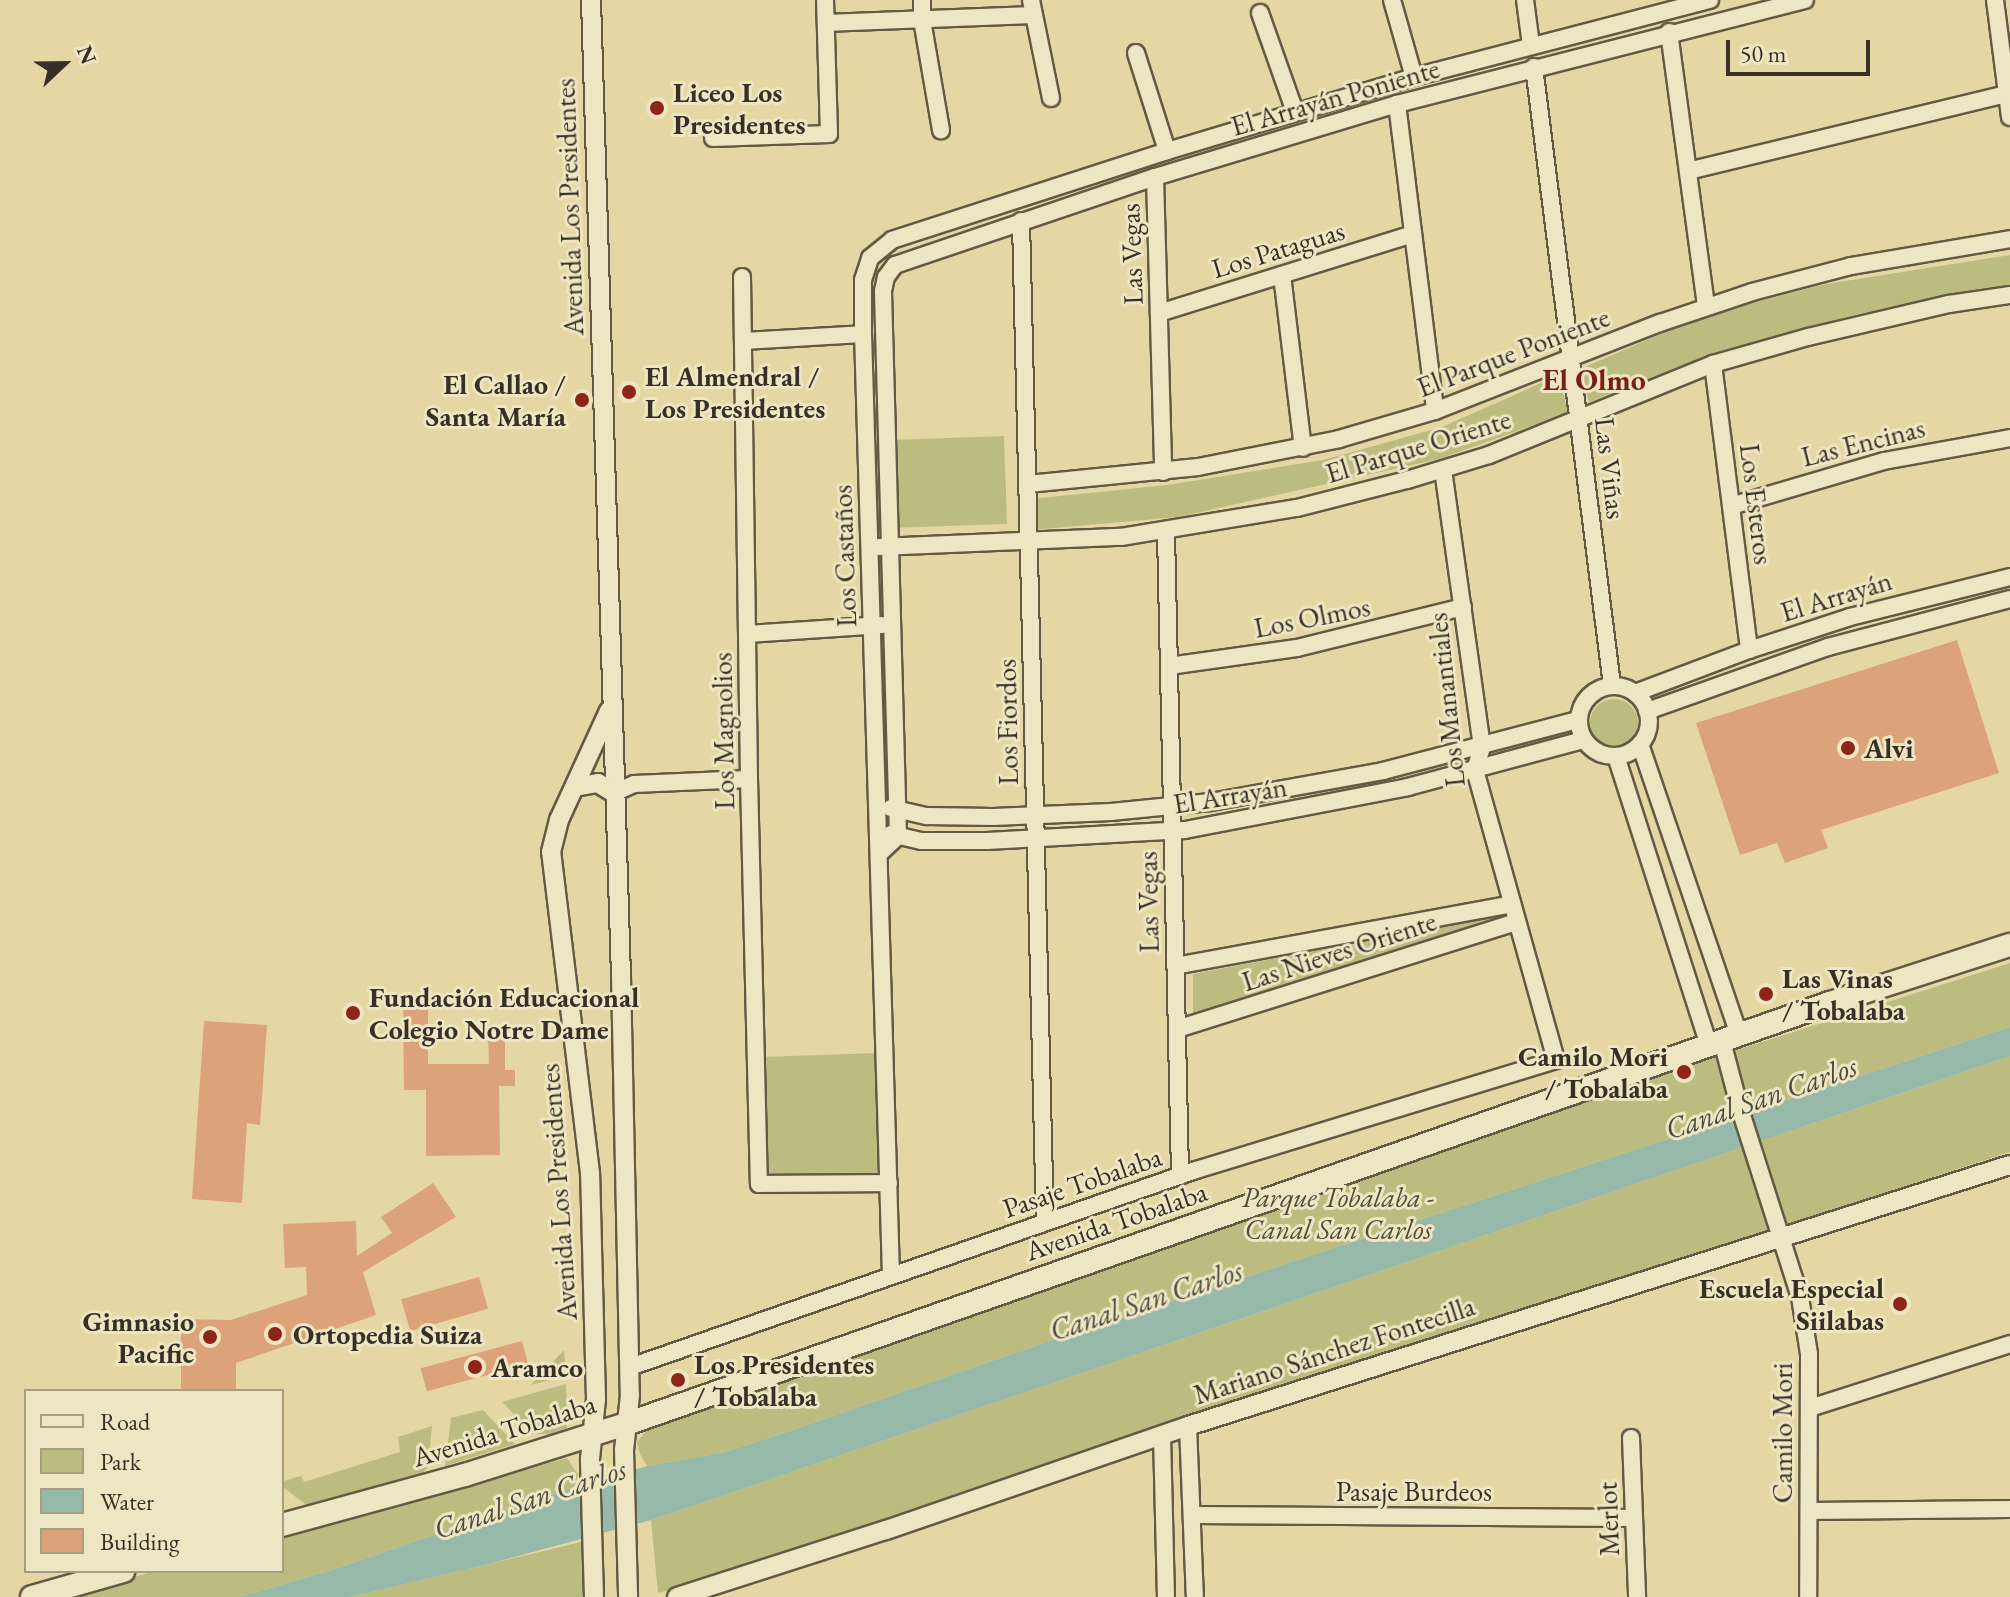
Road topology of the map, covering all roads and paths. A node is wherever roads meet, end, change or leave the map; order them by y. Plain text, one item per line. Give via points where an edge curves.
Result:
1 (591, 0) edge
2 (825, 0) edge
3 (922, 0) edge
4 (1392, 0) edge
5 (1525, 0) edge
6 (1710, 0) edge
7 (1805, 0) edge
8 (1995, 0) edge
9 (1679, 4) edge
10 (1032, 8) edge
11 (1260, 13) dead end
12 (922, 20) junction
13 (826, 23) junction
14 (1669, 32) junction
15 (1531, 45) junction
16 (1136, 53) dead end
17 (1534, 67) junction
18 (1414, 77) junction
19 (2007, 94) junction
20 (1051, 98) dead end
21 (1397, 104) junction
22 (1295, 112) junction
23 (2010, 117) edge
24 (941, 130) dead end
25 (713, 138) dead end
26 (1167, 151) junction
27 (1688, 171) junction
28 (1155, 177) junction
29 (1021, 221) junction
30 (1413, 234) junction
31 (2010, 239) edge
32 (870, 258) joint
33 (890, 270) joint
34 (1282, 275) junction
35 (742, 277) dead end
36 (2010, 295) edge
37 (1706, 307) junction
38 (1159, 313) junction
39 (863, 334) junction
40 (743, 341) junction
41 (1571, 359) junction
42 (1713, 364) junction
43 (1435, 411) junction
44 (1578, 419) junction
45 (2010, 438) edge
46 (1303, 448) junction
47 (1443, 470) junction
48 (1163, 472) junction
49 (1028, 484) junction
50 (1731, 506) junction
51 (1166, 532) junction
52 (1029, 542) junction
53 (890, 546) junction
54 (870, 547) junction
55 (2010, 577) edge
56 (2010, 599) edge
57 (1463, 607) junction
58 (892, 625) junction
59 (872, 626) junction
60 (748, 634) junction
61 (1749, 650) junction
62 (1169, 666) junction
63 (1612, 685) junction
64 (1635, 693) junction
65 (613, 701) junction
66 (1647, 711) junction
67 (1578, 720) junction
68 (1583, 740) junction
69 (1640, 744) junction
70 (1482, 747) junction
71 (1616, 756) junction
72 (1475, 770) junction
73 (749, 779) junction
74 (575, 787) junction
75 (614, 793) junction
76 (878, 803) junction
77 (1172, 807) junction
78 (898, 810) junction
79 (1036, 816) junction
80 (878, 829) junction
81 (1173, 831) junction
82 (898, 836) junction
83 (1036, 840) junction
84 (879, 854) junction
85 (1512, 904) junction
86 (1699, 917) junction
87 (1517, 922) junction
88 (1672, 925) junction
89 (2010, 945) edge
90 (1175, 966) junction
91 (1177, 1029) junction
92 (1723, 1041) junction
93 (1556, 1060) joint
94 (2010, 1165) edge
95 (1180, 1176) junction
96 (889, 1183) junction
97 (1045, 1221) junction
98 (1781, 1236) junction
99 (627, 1250) junction
100 (593, 1251) junction
101 (891, 1276) junction
102 (594, 1305) junction
103 (628, 1315) junction
104 (2010, 1344) edge
105 (630, 1367) junction
106 (1810, 1408) junction
107 (629, 1423) junction
108 (1188, 1426) junction
109 (595, 1434) junction
110 (1162, 1435) junction
111 (1631, 1438) dead end
112 (2010, 1509) edge
113 (1809, 1511) junction
114 (1194, 1515) junction
115 (1633, 1518) junction
116 (284, 1524) edge
117 (116, 1573) edge
118 (32, 1597) edge
119 (594, 1597) edge
120 (628, 1597) edge
121 (677, 1597) edge
122 (1166, 1597) edge
123 (1195, 1597) edge
124 (1637, 1597) edge
125 (1808, 1597) edge

1 - 65 street, Avenida Los Presidentes
2 - 13 street
3 - 12 street
4 - 18 street
5 - 15 street
6 - 9 street, El Arrayán Poniente
7 - 14 street, El Arrayán Poniente
8 - 19 street
9 - 15 street, El Arrayán Poniente
10 - 12 street
10 - 20 street
11 - 22 street
12 - 13 street
12 - 24 street
13 - 25 street via 829,134
14 - 17 street, El Arrayán Poniente
14 - 27 street
15 - 18 street, El Arrayán Poniente
16 - 26 street
17 - 21 street, El Arrayán Poniente
17 - 41 street, Las Viñas
18 - 22 street, El Arrayán Poniente
19 - 23 street
19 - 27 street
21 - 28 street, El Arrayán Poniente
21 - 30 street
22 - 26 street, El Arrayán Poniente
26 - 32 street, El Arrayán Poniente via 892,240
27 - 37 street
28 - 29 street, El Arrayán Poniente
28 - 38 street, Las Vegas
29 - 33 street, El Arrayán Poniente via 907,259
29 - 49 street, Los Fiordos
30 - 34 street, Los Pataguas
30 - 43 street
31 - 37 street, El Parque Poniente via 1851,266
32 - 39 street, Los Castaños via 863,280
33 - 53 street, Los Castaños via 883,291
34 - 38 street, Los Pataguas
34 - 46 street
35 - 40 street, Los Magnolios
36 - 42 street, El Parque Oriente via 1949,304
37 - 41 street, El Parque Poniente
38 - 48 street, Las Vegas
39 - 40 street
39 - 54 street, Los Castaños
40 - 60 street, Los Magnolios
41 - 43 street, El Parque Poniente
41 - 44 street, Las Viñas
42 - 44 street, El Parque Oriente
42 - 50 street, Los Esteros
43 - 46 street, El Parque Poniente
44 - 47 street, El Parque Oriente
44 - 63 street, Las Viñas
45 - 50 street, Las Encinas via 1884,461
46 - 48 street, El Parque Poniente
47 - 51 street, El Parque Oriente via 1297,508
47 - 57 street, Los Manantiales
48 - 49 street, El Parque Poniente
49 - 52 street, Los Fiordos
50 - 61 street, Los Esteros
51 - 52 street, El Parque Oriente
51 - 62 street, Las Vegas
52 - 53 street, El Parque Oriente
52 - 79 street, Los Fiordos
53 - 54 street, El Parque Oriente
53 - 58 street, Los Castaños
54 - 59 street, Los Castaños
55 - 61 street, El Arrayán via 1886,606
56 - 66 street, El Arrayán via 1828,647
57 - 62 street, Los Olmos via 1339,639
57 - 70 street, Los Manantiales
58 - 59 street
58 - 78 street, Los Castaños
59 - 60 street
59 - 76 street, Los Castaños
60 - 73 street, Los Magnolios
61 - 64 street, El Arrayán
62 - 77 street, Las Vegas
63 - 64 street
63 - 67 street via 1588,696
64 - 66 street
65 - 74 street, Avenida Los Presidentes
65 - 75 street, Avenida Los Presidentes
66 - 69 street
67 - 68 street
67 - 70 street, El Arrayán
68 - 71 street via 1604,755
68 - 72 street, El Arrayán
69 - 71 street
69 - 86 street
70 - 72 street, Los Manantiales
70 - 77 street, El Arrayán via 1349,779
71 - 88 street
72 - 81 street, El Arrayán via 1340,802
72 - 85 street, Los Manantiales
73 - 75 street via 634,784
73 - 96 street, Los Magnolios via 759,1184
74 - 75 street via 598,783
74 - 100 street, Avenida Los Presidentes via 551,852 584,1106
75 - 99 street, Avenida Los Presidentes
76 - 78 street, El Arrayán
76 - 80 street, Los Castaños
77 - 79 street, El Arrayán
77 - 81 street, Las Vegas
78 - 79 street, El Arrayán via 927,816
78 - 82 street, Los Castaños
79 - 83 street, Los Fiordos
80 - 82 street, El Arrayán
80 - 84 street, Los Castaños
81 - 83 street, El Arrayán
81 - 90 street, Las Vegas
82 - 83 street, El Arrayán via 930,841
82 - 84 street
83 - 97 street, Los Fiordos
84 - 96 street, Los Castaños
85 - 87 street, Los Manantiales
85 - 90 street
86 - 88 street
86 - 92 street
87 - 91 street, Las Nieves Oriente
87 - 93 street, Los Manantiales
88 - 92 street
89 - 92 main road, Avenida Tobalaba
90 - 91 street, Las Vegas
91 - 95 street, Las Vegas
92 - 98 street, Camilo Mori
92 - 107 main road, Avenida Tobalaba
93 - 95 street, Pasaje Tobalaba
94 - 98 street, Mariano Sánchez Fontecilla
95 - 97 street, Pasaje Tobalaba
96 - 101 street, Los Castaños
97 - 101 street, Pasaje Tobalaba
98 - 106 street, Camilo Mori via 1800,1297
98 - 108 street, Mariano Sánchez Fontecilla
99 - 100 street via 611,1258
99 - 103 street, Avenida Los Presidentes
100 - 102 street, Avenida Los Presidentes
101 - 105 street, Pasaje Tobalaba
102 - 103 street via 613,1301
102 - 109 street, Avenida Los Presidentes
103 - 105 street, Avenida Los Presidentes
104 - 106 street
105 - 107 street, Avenida Los Presidentes
106 - 113 street, Camilo Mori
107 - 109 main road, Avenida Tobalaba
107 - 120 street, Avenida Los Presidentes via 624,1458
108 - 110 street, Mariano Sánchez Fontecilla
108 - 114 street
109 - 116 main road, Avenida Tobalaba
109 - 119 street, Avenida Los Presidentes via 590,1465
110 - 121 street, Mariano Sánchez Fontecilla
110 - 122 street
111 - 115 street, Merlot
112 - 113 street
113 - 125 street, Camilo Mori
114 - 115 street, Pasaje Burdeos
114 - 123 street
115 - 124 street, Merlot
117 - 118 main road

